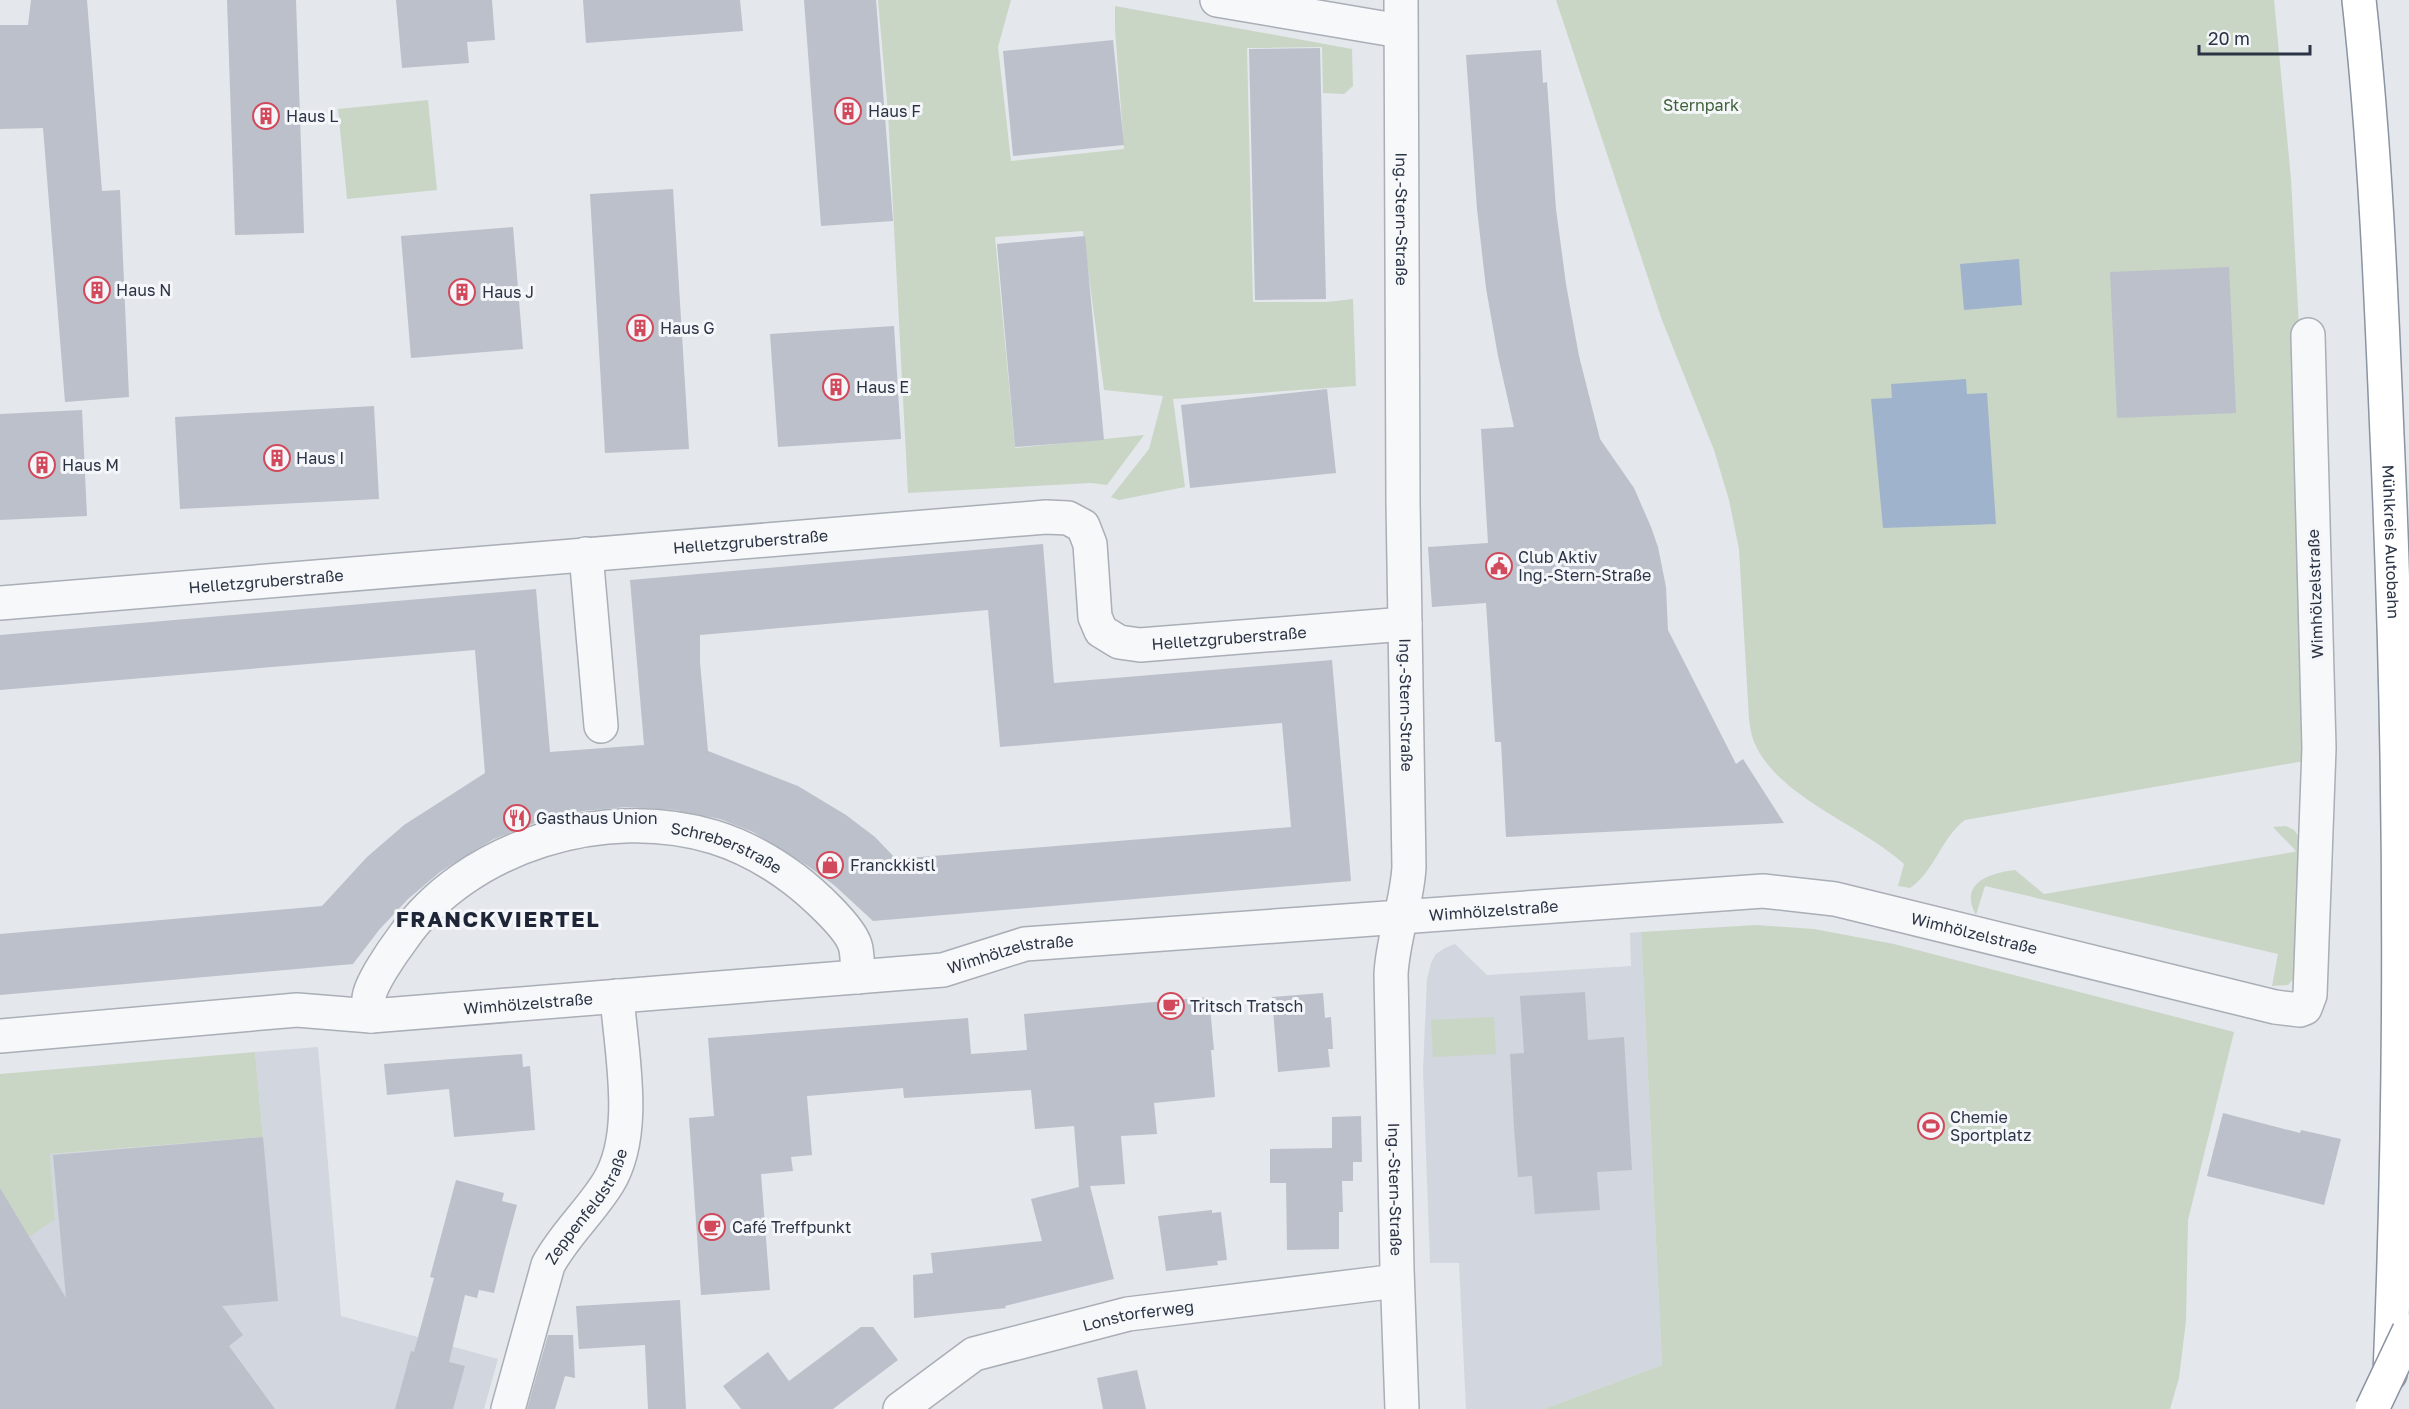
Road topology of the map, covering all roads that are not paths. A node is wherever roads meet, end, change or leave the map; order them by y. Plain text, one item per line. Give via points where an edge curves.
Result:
1 (1216, 0) edge
2 (2359, 0) edge
3 (1400, 15) edge
4 (2308, 334) dead end
5 (586, 554) junction
6 (0, 603) edge
7 (1405, 624) junction
8 (601, 726) dead end
9 (1400, 917) junction
10 (858, 977) junction
11 (617, 996) junction
12 (371, 1016) junction
13 (0, 1036) edge
14 (1397, 1281) junction
15 (2409, 1331) edge
16 (508, 1409) edge
17 (900, 1409) edge
18 (1402, 1409) edge
19 (2372, 1409) edge
20 (2389, 1409) edge

1 - 3 street
2 - 20 highway, Mühlkreis Autobahn via 2381,312 2396,673 2398,1011
3 - 7 street, Ing.-Stern-Straße
4 - 9 street, Wimhölzelstraße via 2319,748 2310,996 2305,1008 2275,1007 1864,906 1781,892 1703,894
5 - 6 street, Helletzgruberstraße
5 - 7 street, Helletzgruberstraße via 1046,516 1068,518 1083,526 1090,544 1095,617 1101,631 1119,642 1140,645
5 - 8 street
7 - 9 street, Ing.-Stern-Straße via 1409,867
9 - 10 street, Wimhölzelstraße via 1024,944 943,970
9 - 14 street, Ing.-Stern-Straße via 1391,974
10 - 11 street, Wimhölzelstraße
10 - 12 street, Schreberstraße via 855,945 839,922 808,890 779,868 714,837 678,829 606,828 532,843 465,876 410,927 387,961 369,996
11 - 12 street, Wimhölzelstraße
11 - 16 street, Zeppenfeldstraße via 627,1117 619,1161 594,1204 558,1246 548,1265
12 - 13 street, Wimhölzelstraße via 297,1010
14 - 17 street, Lonstorferweg via 1128,1314 974,1354
14 - 18 street, Ing.-Stern-Straße
15 - 19 highway, bridge

